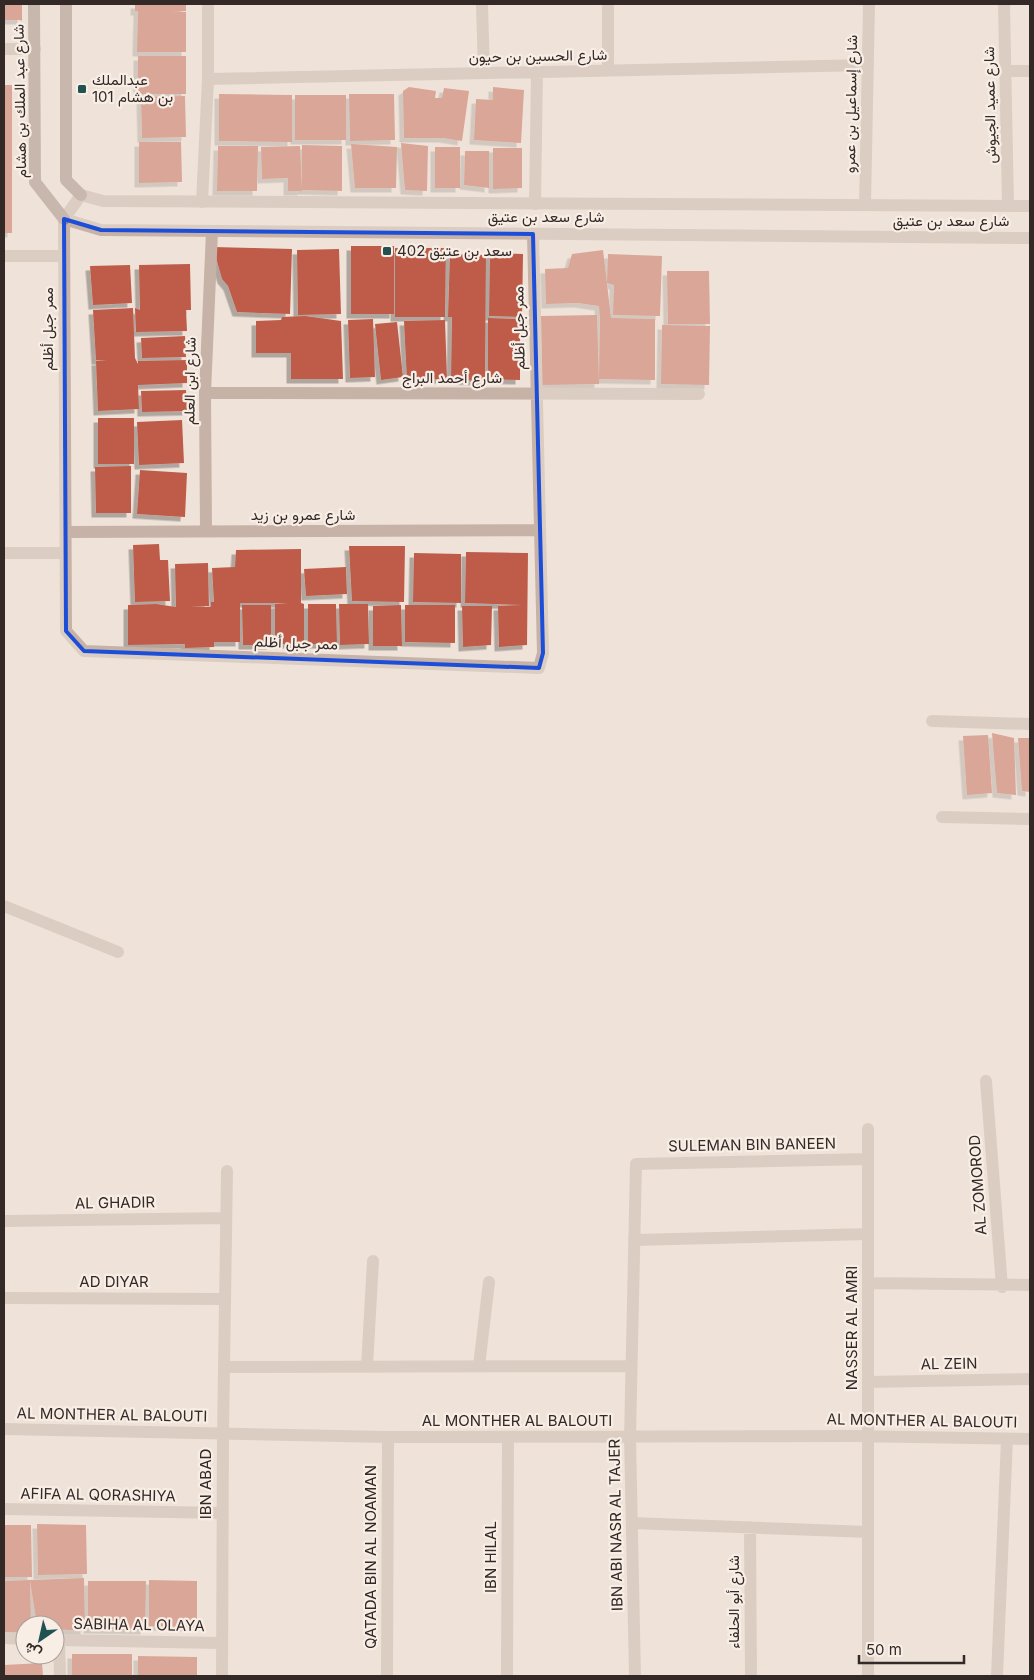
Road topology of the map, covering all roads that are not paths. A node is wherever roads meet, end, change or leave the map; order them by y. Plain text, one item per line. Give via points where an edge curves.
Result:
1 (34, 4) edge
2 (66, 4) edge
3 (208, 4) edge
4 (482, 4) edge
5 (608, 4) edge
6 (869, 4) edge
7 (1004, 4) edge
8 (4, 49) edge
9 (35, 49) junction
10 (868, 65) junction
11 (608, 71) junction
12 (1006, 71) junction
13 (1030, 71) edge
14 (537, 72) junction
15 (484, 73) junction
16 (208, 80) junction
17 (81, 195) junction
18 (202, 202) junction
19 (535, 204) junction
20 (865, 205) junction
21 (1008, 206) junction
22 (1030, 206) edge
23 (64, 219) junction
24 (212, 231) junction
25 (533, 234) junction
26 (1030, 238) edge
27 (4, 256) edge
28 (64, 256) junction
29 (205, 393) junction
30 (537, 394) junction
31 (699, 394) dead end
32 (540, 530) junction
33 (66, 532) junction
34 (206, 532) junction
35 (4, 553) edge
36 (65, 553) junction
37 (932, 721) dead end
38 (1030, 724) edge
39 (942, 817) dead end
40 (1030, 819) edge
41 (4, 906) edge
42 (118, 952) dead end
43 (986, 1081) dead end
44 (868, 1129) dead end
45 (868, 1159) junction
46 (636, 1164) joint
47 (227, 1171) dead end
48 (226, 1218) junction
49 (4, 1221) edge
50 (868, 1234) junction
51 (634, 1240) junction
52 (373, 1261) dead end
53 (489, 1282) dead end
54 (868, 1283) junction
55 (1030, 1285) edge
56 (1002, 1286) junction
57 (4, 1298) edge
58 (225, 1299) junction
59 (367, 1366) junction
60 (479, 1366) junction
61 (632, 1366) junction
62 (224, 1367) junction
63 (1030, 1379) edge
64 (868, 1382) junction
65 (4, 1429) edge
66 (223, 1434) junction
67 (868, 1436) junction
68 (388, 1437) junction
69 (508, 1437) junction
70 (630, 1437) junction
71 (1007, 1439) junction
72 (1030, 1439) edge
73 (4, 1509) edge
74 (222, 1513) junction
75 (632, 1523) junction
76 (750, 1527) junction
77 (868, 1532) junction
78 (65, 1640) edge
79 (222, 1643) junction
80 (222, 1676) edge
81 (387, 1676) edge
82 (507, 1676) edge
83 (636, 1676) edge
84 (751, 1676) edge
85 (868, 1676) edge
86 (998, 1676) edge

1 - 9 main road, شارع عبد الملك بن هشام
2 - 17 main road via 66,180
3 - 16 street
4 - 15 street
5 - 11 street
6 - 10 street, شارع إسماعيل بن عمرو
7 - 12 street, شارع عميد الجيوش
8 - 9 street
9 - 23 main road, شارع عبد الملك بن هشام via 35,182
10 - 11 street, شارع الحسين بن حيون
10 - 20 street, شارع إسماعيل بن عمرو
11 - 14 street, شارع الحسين بن حيون
12 - 13 street
12 - 21 street, شارع عميد الجيوش
14 - 15 street, شارع الحسين بن حيون
14 - 19 street
15 - 16 street, شارع الحسين بن حيون
16 - 18 street
17 - 18 street, شارع سعد بن عتيق via 103,201
17 - 23 street
18 - 19 street, شارع سعد بن عتيق
19 - 20 street, شارع سعد بن عتيق
20 - 21 street, شارع سعد بن عتيق
21 - 22 street, شارع سعد بن عتيق
23 - 24 street, شارع سعد بن عتيق via 101,230
23 - 28 street, ممر جبل أظلم
24 - 25 street, شارع سعد بن عتيق
24 - 29 street, شارع ابن العلم
25 - 26 street, شارع سعد بن عتيق
25 - 30 street, ممر جبل أظلم
27 - 28 street
28 - 33 street, ممر جبل أظلم
29 - 30 street, شارع أحمد البراج
29 - 34 street, شارع ابن العلم
30 - 31 street, شارع أحمد البراج
30 - 32 street, ممر جبل أظلم
32 - 34 street, شارع عمرو بن زيد
32 - 36 street, ممر جبل أظلم via 543,653 539,668 84,651 66,631
33 - 34 street, شارع عمرو بن زيد
33 - 36 street, ممر جبل أظلم
35 - 36 street
37 - 38 street
39 - 40 street
41 - 42 street
43 - 56 street, AL ZOMOROD
44 - 45 street, NASSER AL AMRI
45 - 46 street, SULEMAN BIN BANEEN
45 - 50 street, NASSER AL AMRI
46 - 51 street, IBN ABI NASR AL TAJER
47 - 48 street, IBN ABAD
48 - 49 street, AL GHADIR
48 - 58 street, IBN ABAD
50 - 51 street
50 - 54 street, NASSER AL AMRI
51 - 61 street, IBN ABI NASR AL TAJER
52 - 59 street
53 - 60 street
54 - 56 street
54 - 64 street, NASSER AL AMRI
55 - 56 street
57 - 58 street, AD DIYAR
58 - 62 street, IBN ABAD
59 - 60 street
59 - 62 street
60 - 61 street
61 - 70 street, IBN ABI NASR AL TAJER
62 - 66 street, IBN ABAD
63 - 64 street, AL ZEIN
64 - 67 street, NASSER AL AMRI
65 - 66 street, AL MONTHER AL BALOUTI
66 - 68 street, AL MONTHER AL BALOUTI
66 - 74 street, IBN ABAD
67 - 70 street, AL MONTHER AL BALOUTI
67 - 71 street, AL MONTHER AL BALOUTI
67 - 77 street, NASSER AL AMRI
68 - 69 street, AL MONTHER AL BALOUTI
68 - 81 street, QATADA BIN AL NOAMAN
69 - 70 street, AL MONTHER AL BALOUTI
69 - 82 street, IBN HILAL
70 - 75 street, IBN ABI NASR AL TAJER
71 - 72 street, AL MONTHER AL BALOUTI
71 - 86 street
73 - 74 street, AFIFA AL QORASHIYA
74 - 79 street, IBN ABAD
75 - 76 street
75 - 83 street, IBN ABI NASR AL TAJER
76 - 77 street
76 - 84 street, شارع أبو الحلفاء
77 - 85 street, NASSER AL AMRI
78 - 79 street, SABIHA AL OLAYA
79 - 80 street, IBN ABAD

